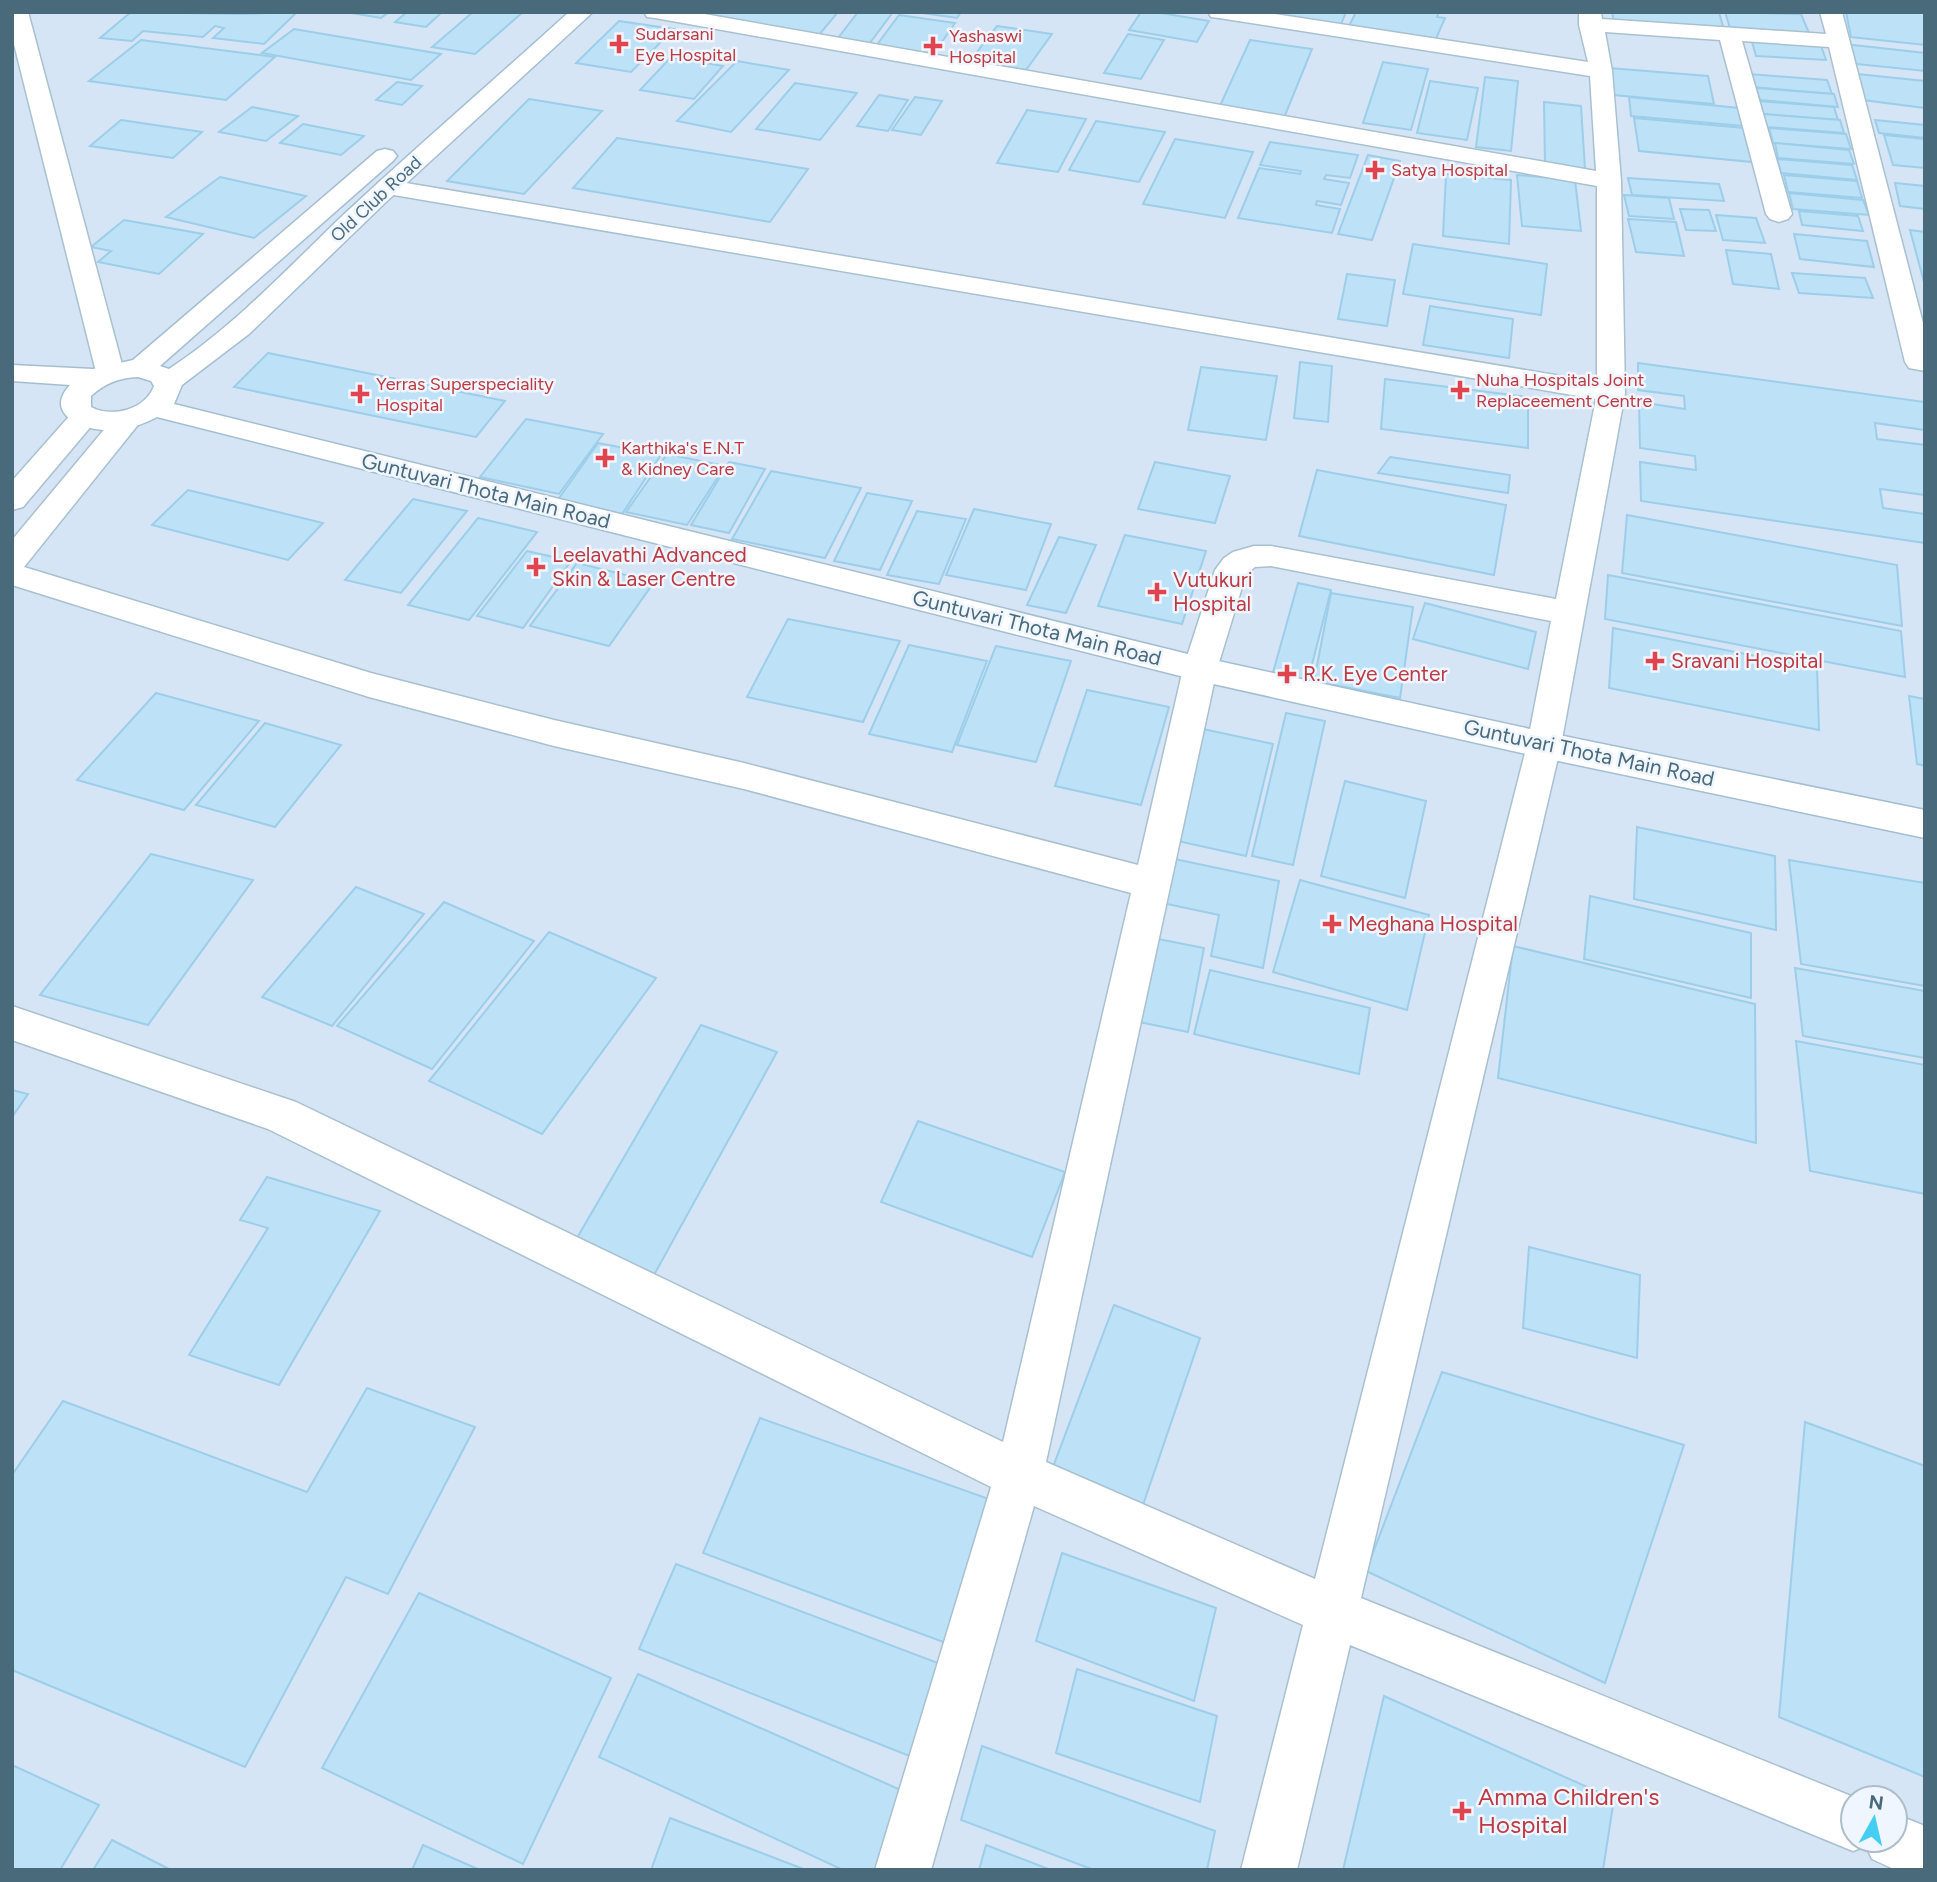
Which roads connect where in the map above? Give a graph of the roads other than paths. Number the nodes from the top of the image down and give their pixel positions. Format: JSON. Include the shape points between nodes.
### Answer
{"nodes":[{"id":1,"x":17,"y":12,"type":"edge"},
{"id":2,"x":550,"y":12,"type":"edge"},
{"id":3,"x":582,"y":12,"type":"edge"},
{"id":4,"x":655,"y":12,"type":"edge"},
{"id":5,"x":1219,"y":12,"type":"edge"},
{"id":6,"x":1831,"y":12,"type":"edge"},
{"id":7,"x":1590,"y":19,"type":"edge"},
{"id":8,"x":1729,"y":34,"type":"junction"},
{"id":9,"x":1838,"y":41,"type":"junction"},
{"id":10,"x":1601,"y":71,"type":"junction"},
{"id":11,"x":446,"y":103,"type":"dead end"},
{"id":12,"x":404,"y":140,"type":"dead end"},
{"id":13,"x":1609,"y":181,"type":"junction"},
{"id":14,"x":388,"y":187,"type":"junction"},
{"id":15,"x":1779,"y":214,"type":"dead end"},
{"id":16,"x":1925,"y":363,"type":"edge"},
{"id":17,"x":141,"y":368,"type":"junction"},
{"id":18,"x":12,"y":373,"type":"edge"},
{"id":19,"x":103,"y":375,"type":"junction"},
{"id":20,"x":1611,"y":393,"type":"junction"},
{"id":21,"x":12,"y":399,"type":"edge"},
{"id":22,"x":150,"y":403,"type":"junction"},
{"id":23,"x":79,"y":410,"type":"junction"},
{"id":24,"x":12,"y":500,"type":"edge"},
{"id":25,"x":12,"y":561,"type":"edge"},
{"id":26,"x":12,"y":574,"type":"edge"},
{"id":27,"x":1569,"y":613,"type":"junction"},
{"id":28,"x":1200,"y":669,"type":"junction"},
{"id":29,"x":1544,"y":744,"type":"junction"},
{"id":30,"x":1925,"y":824,"type":"edge"},
{"id":31,"x":1151,"y":883,"type":"junction"},
{"id":32,"x":12,"y":1023,"type":"edge"},
{"id":33,"x":1019,"y":1475,"type":"junction"},
{"id":34,"x":1332,"y":1612,"type":"junction"},
{"id":35,"x":1839,"y":1818,"type":"edge"},
{"id":36,"x":903,"y":1870,"type":"edge"},
{"id":37,"x":1269,"y":1870,"type":"edge"}],
"edges":[{"from":1,"to":19,"type":"street"},
{"from":2,"to":11,"type":"street"},
{"from":3,"to":14,"type":"street","name":"Old Club Road"},
{"from":4,"to":13,"type":"street"},
{"from":5,"to":10,"type":"street"},
{"from":6,"to":9,"type":"street"},
{"from":7,"to":8,"type":"street"},
{"from":7,"to":10,"type":"street"},
{"from":8,"to":9,"type":"street"},
{"from":8,"to":15,"type":"street"},
{"from":9,"to":16,"type":"street","via":[[1919,362]]},
{"from":10,"to":13,"type":"street"},
{"from":12,"to":17,"type":"street","name":"Old Club Road"},
{"from":13,"to":20,"type":"street"},
{"from":14,"to":20,"type":"street"},
{"from":14,"to":22,"type":"street","name":"Old Club Road","via":[[230,337]]},
{"from":17,"to":19,"type":"street"},
{"from":17,"to":22,"type":"street","via":[[163,375]]},
{"from":18,"to":19,"type":"street"},
{"from":19,"to":23,"type":"street","via":[[77,394]]},
{"from":20,"to":27,"type":"street"},
{"from":21,"to":23,"type":"street"},
{"from":22,"to":23,"type":"street","via":[[110,422]]},
{"from":22,"to":25,"type":"street","name":"Old Club Road"},
{"from":22,"to":28,"type":"street","name":"Guntuvari Thota Main Road"},
{"from":23,"to":24,"type":"street"},
{"from":26,"to":31,"type":"street","via":[[369,685],[744,776]]},
{"from":27,"to":28,"type":"street","via":[[1270,556],[1250,556],[1231,570]]},
{"from":27,"to":29,"type":"street"},
{"from":28,"to":29,"type":"street","name":"Guntuvari Thota Main Road"},
{"from":28,"to":31,"type":"street"},
{"from":29,"to":30,"type":"street","name":"Guntuvari Thota Main Road"},
{"from":29,"to":34,"type":"street"},
{"from":31,"to":33,"type":"street"},
{"from":32,"to":33,"type":"street","via":[[281,1115]]},
{"from":33,"to":34,"type":"street"},
{"from":33,"to":36,"type":"street"},
{"from":34,"to":35,"type":"street"},
{"from":34,"to":37,"type":"street"}]}
